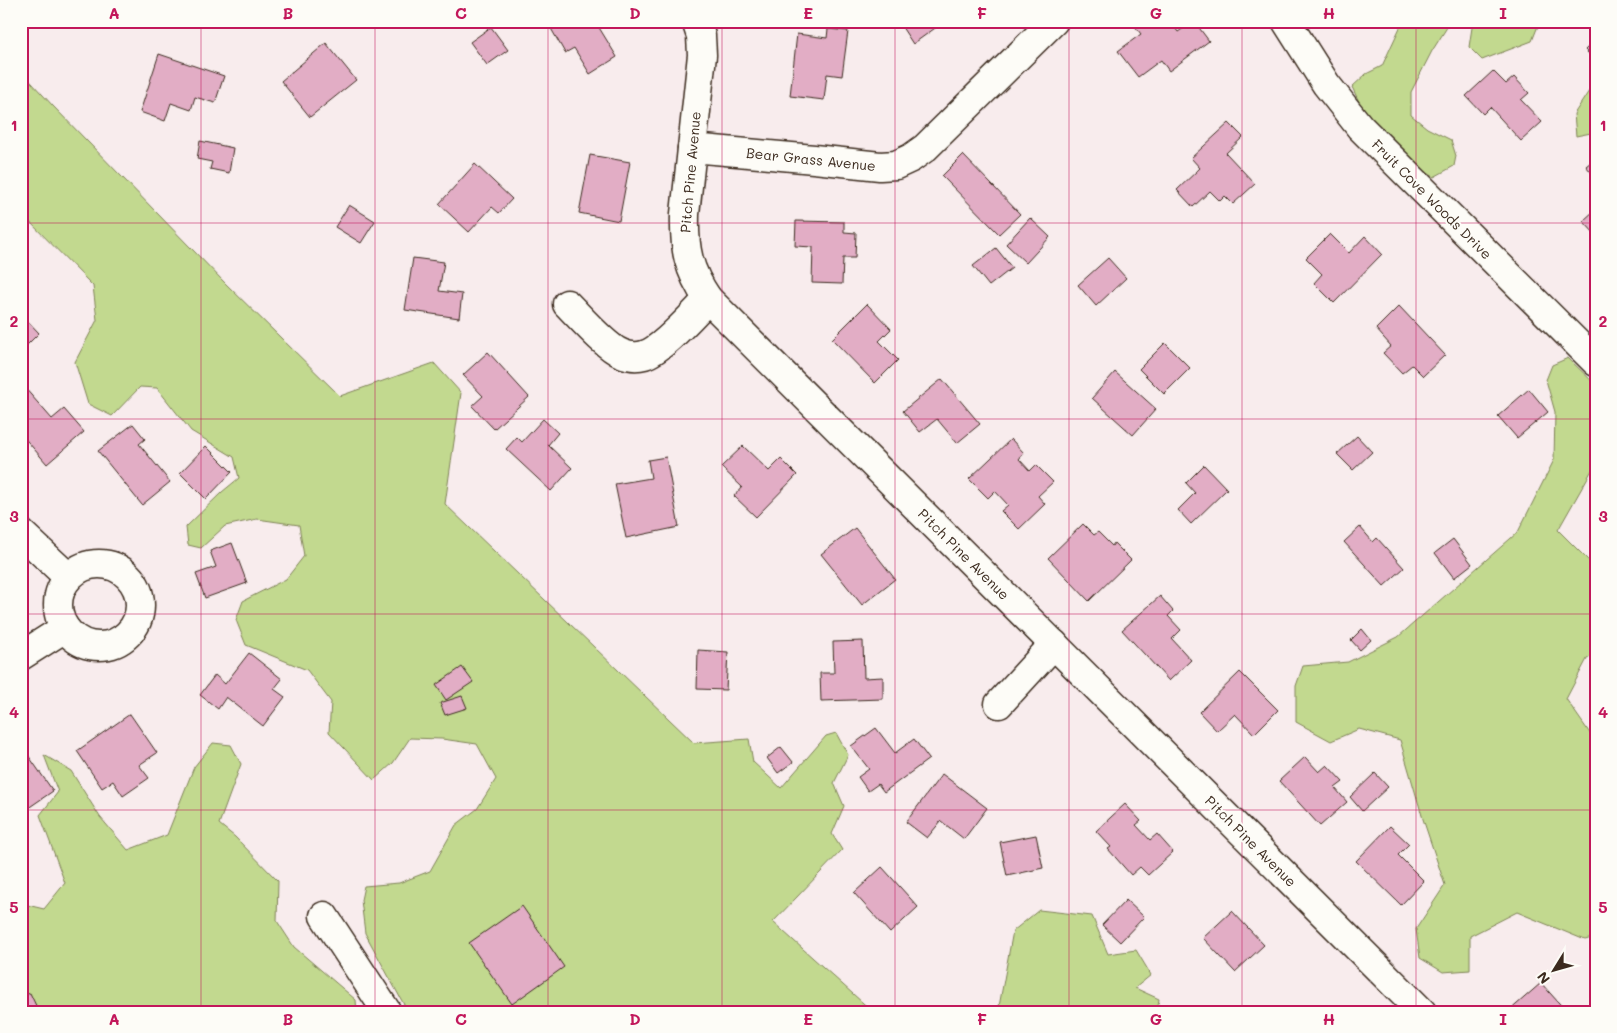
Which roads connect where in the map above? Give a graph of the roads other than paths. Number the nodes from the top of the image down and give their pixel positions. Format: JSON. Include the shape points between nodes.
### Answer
{"nodes":[{"id":1,"x":696,"y":21,"type":"edge"},
{"id":2,"x":1054,"y":21,"type":"edge"},
{"id":3,"x":1286,"y":21,"type":"edge"},
{"id":4,"x":692,"y":148,"type":"junction"},
{"id":5,"x":708,"y":299,"type":"junction"},
{"id":6,"x":567,"y":304,"type":"dead end"},
{"id":7,"x":1596,"y":362,"type":"edge"},
{"id":8,"x":21,"y":533,"type":"edge"},
{"id":9,"x":68,"y":577,"type":"junction"},
{"id":10,"x":65,"y":628,"type":"junction"},
{"id":11,"x":1054,"y":644,"type":"junction"},
{"id":12,"x":21,"y":656,"type":"edge"},
{"id":13,"x":999,"y":704,"type":"dead end"},
{"id":14,"x":324,"y":916,"type":"dead end"},
{"id":15,"x":387,"y":1012,"type":"edge"},
{"id":16,"x":1422,"y":1012,"type":"edge"}],
"edges":[{"from":1,"to":4,"type":"street","name":"Pitch Pine Avenue","via":[[702,55]]},
{"from":2,"to":4,"type":"street","name":"Bear Grass Avenue","via":[[924,148],[896,165]]},
{"from":3,"to":7,"type":"street","name":"Fruit Cove Woods Drive","via":[[1326,84],[1360,126]]},
{"from":4,"to":5,"type":"street","name":"Pitch Pine Avenue","via":[[684,238],[689,263]]},
{"from":5,"to":6,"type":"street","via":[[654,350],[633,356],[613,348]]},
{"from":5,"to":11,"type":"street","name":"Pitch Pine Avenue"},
{"from":8,"to":9,"type":"street"},
{"from":9,"to":10,"type":"street","via":[[58,601]]},
{"from":9,"to":10,"type":"street","via":[[90,565],[116,568],[134,584],[140,613],[130,634],[108,646],[84,644]]},
{"from":10,"to":12,"type":"street"},
{"from":11,"to":13,"type":"street"},
{"from":11,"to":16,"type":"street","name":"Pitch Pine Avenue"},
{"from":14,"to":15,"type":"street"}]}
